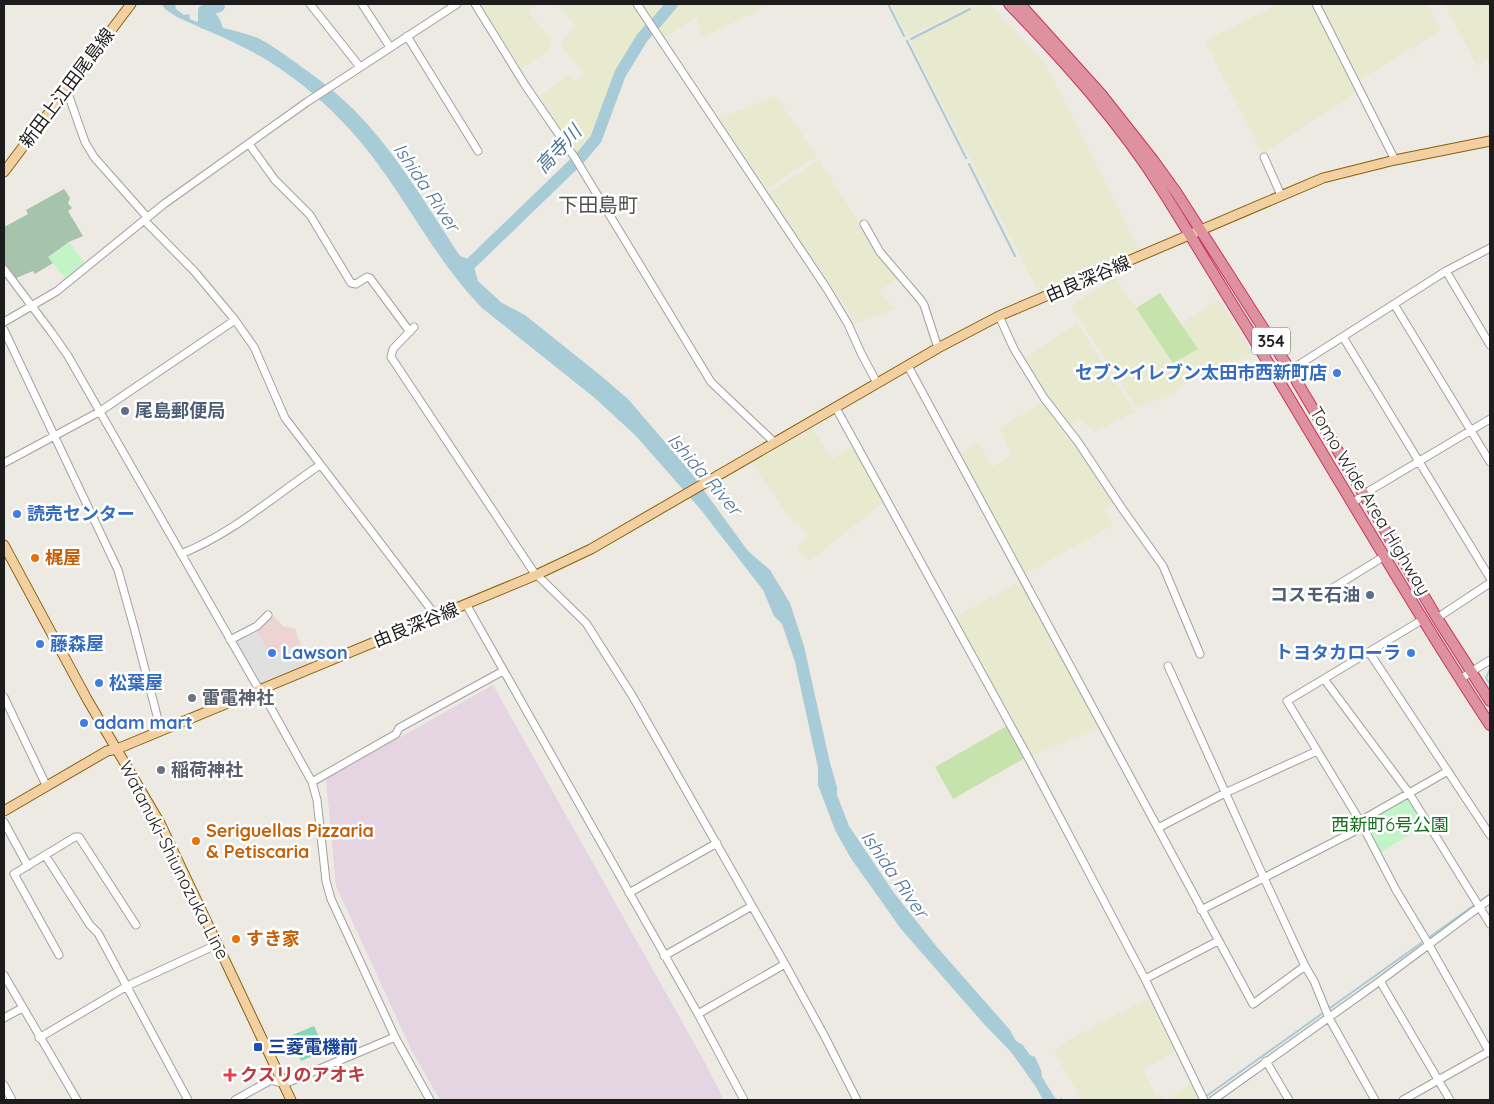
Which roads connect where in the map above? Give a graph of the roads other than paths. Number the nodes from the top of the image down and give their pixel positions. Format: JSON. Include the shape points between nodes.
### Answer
{"nodes":[{"id":1,"x":131,"y":4,"type":"edge"},
{"id":2,"x":310,"y":4,"type":"edge"},
{"id":3,"x":362,"y":4,"type":"edge"},
{"id":4,"x":457,"y":4,"type":"edge"},
{"id":5,"x":475,"y":4,"type":"edge"},
{"id":6,"x":637,"y":4,"type":"edge"},
{"id":7,"x":1009,"y":4,"type":"edge"},
{"id":8,"x":1020,"y":4,"type":"edge"},
{"id":9,"x":1316,"y":4,"type":"edge"},
{"id":10,"x":407,"y":36,"type":"junction"},
{"id":11,"x":390,"y":47,"type":"junction"},
{"id":12,"x":360,"y":67,"type":"junction"},
{"id":13,"x":66,"y":88,"type":"junction"},
{"id":14,"x":1490,"y":141,"type":"edge"},
{"id":15,"x":249,"y":144,"type":"junction"},
{"id":16,"x":478,"y":151,"type":"dead end"},
{"id":17,"x":1264,"y":157,"type":"dead end"},
{"id":18,"x":1395,"y":160,"type":"junction"},
{"id":19,"x":4,"y":172,"type":"edge"},
{"id":20,"x":1281,"y":194,"type":"junction"},
{"id":21,"x":145,"y":219,"type":"junction"},
{"id":22,"x":864,"y":224,"type":"dead end"},
{"id":23,"x":1200,"y":231,"type":"junction"},
{"id":24,"x":1189,"y":236,"type":"junction"},
{"id":25,"x":1490,"y":248,"type":"edge"},
{"id":26,"x":4,"y":269,"type":"edge"},
{"id":27,"x":1446,"y":271,"type":"junction"},
{"id":28,"x":1394,"y":304,"type":"junction"},
{"id":29,"x":32,"y":307,"type":"junction"},
{"id":30,"x":999,"y":316,"type":"junction"},
{"id":31,"x":235,"y":320,"type":"junction"},
{"id":32,"x":4,"y":322,"type":"edge"},
{"id":33,"x":4,"y":330,"type":"edge"},
{"id":34,"x":1343,"y":337,"type":"junction"},
{"id":35,"x":1490,"y":345,"type":"edge"},
{"id":36,"x":938,"y":348,"type":"junction"},
{"id":37,"x":908,"y":366,"type":"junction"},
{"id":38,"x":1290,"y":370,"type":"junction"},
{"id":39,"x":1278,"y":378,"type":"junction"},
{"id":40,"x":877,"y":383,"type":"junction"},
{"id":41,"x":836,"y":408,"type":"junction"},
{"id":42,"x":99,"y":412,"type":"junction"},
{"id":43,"x":1490,"y":419,"type":"edge"},
{"id":44,"x":1471,"y":431,"type":"junction"},
{"id":45,"x":54,"y":437,"type":"junction"},
{"id":46,"x":774,"y":442,"type":"junction"},
{"id":47,"x":1418,"y":461,"type":"junction"},
{"id":48,"x":1490,"y":462,"type":"edge"},
{"id":49,"x":4,"y":463,"type":"edge"},
{"id":50,"x":320,"y":465,"type":"junction"},
{"id":51,"x":1364,"y":494,"type":"junction"},
{"id":52,"x":1352,"y":504,"type":"junction"},
{"id":53,"x":4,"y":545,"type":"edge"},
{"id":54,"x":180,"y":554,"type":"junction"},
{"id":55,"x":1383,"y":557,"type":"junction"},
{"id":56,"x":536,"y":575,"type":"junction"},
{"id":57,"x":1490,"y":578,"type":"edge"},
{"id":58,"x":1490,"y":583,"type":"edge"},
{"id":59,"x":1315,"y":599,"type":"dead end"},
{"id":60,"x":466,"y":604,"type":"junction"},
{"id":61,"x":268,"y":615,"type":"dead end"},
{"id":62,"x":436,"y":616,"type":"junction"},
{"id":63,"x":1437,"y":618,"type":"junction"},
{"id":64,"x":1422,"y":620,"type":"junction"},
{"id":65,"x":230,"y":640,"type":"junction"},
{"id":66,"x":1369,"y":652,"type":"junction"},
{"id":67,"x":1200,"y":654,"type":"dead end"},
{"id":68,"x":1490,"y":660,"type":"edge"},
{"id":69,"x":1168,"y":666,"type":"dead end"},
{"id":70,"x":503,"y":671,"type":"junction"},
{"id":71,"x":1471,"y":672,"type":"junction"},
{"id":72,"x":1324,"y":679,"type":"junction"},
{"id":73,"x":1460,"y":679,"type":"junction"},
{"id":74,"x":261,"y":690,"type":"junction"},
{"id":75,"x":4,"y":697,"type":"edge"},
{"id":76,"x":1490,"y":701,"type":"edge"},
{"id":77,"x":1490,"y":725,"type":"edge"},
{"id":78,"x":161,"y":731,"type":"junction"},
{"id":79,"x":117,"y":750,"type":"junction"},
{"id":80,"x":1317,"y":751,"type":"junction"},
{"id":81,"x":1448,"y":771,"type":"junction"},
{"id":82,"x":312,"y":782,"type":"junction"},
{"id":83,"x":47,"y":787,"type":"junction"},
{"id":84,"x":1225,"y":793,"type":"junction"},
{"id":85,"x":1409,"y":793,"type":"junction"},
{"id":86,"x":4,"y":811,"type":"edge"},
{"id":87,"x":4,"y":822,"type":"edge"},
{"id":88,"x":1361,"y":824,"type":"junction"},
{"id":89,"x":1158,"y":828,"type":"junction"},
{"id":90,"x":1490,"y":835,"type":"edge"},
{"id":91,"x":717,"y":843,"type":"junction"},
{"id":92,"x":46,"y":855,"type":"junction"},
{"id":93,"x":28,"y":866,"type":"junction"},
{"id":94,"x":1264,"y":878,"type":"junction"},
{"id":95,"x":629,"y":893,"type":"junction"},
{"id":96,"x":1490,"y":899,"type":"edge"},
{"id":97,"x":752,"y":906,"type":"junction"},
{"id":98,"x":1480,"y":906,"type":"junction"},
{"id":99,"x":1202,"y":910,"type":"junction"},
{"id":100,"x":1490,"y":924,"type":"edge"},
{"id":101,"x":136,"y":925,"type":"dead end"},
{"id":102,"x":1218,"y":941,"type":"junction"},
{"id":103,"x":218,"y":944,"type":"junction"},
{"id":104,"x":1428,"y":944,"type":"junction"},
{"id":105,"x":59,"y":955,"type":"dead end"},
{"id":106,"x":664,"y":956,"type":"junction"},
{"id":107,"x":785,"y":964,"type":"junction"},
{"id":108,"x":1305,"y":966,"type":"junction"},
{"id":109,"x":4,"y":975,"type":"edge"},
{"id":110,"x":1145,"y":979,"type":"junction"},
{"id":111,"x":1380,"y":981,"type":"junction"},
{"id":112,"x":127,"y":986,"type":"junction"},
{"id":113,"x":22,"y":1008,"type":"junction"},
{"id":114,"x":698,"y":1014,"type":"junction"},
{"id":115,"x":4,"y":1018,"type":"edge"},
{"id":116,"x":1329,"y":1018,"type":"junction"},
{"id":117,"x":395,"y":1037,"type":"junction"},
{"id":118,"x":39,"y":1038,"type":"junction"},
{"id":119,"x":1490,"y":1052,"type":"edge"},
{"id":120,"x":1266,"y":1061,"type":"junction"},
{"id":121,"x":1439,"y":1080,"type":"junction"},
{"id":122,"x":284,"y":1084,"type":"junction"},
{"id":123,"x":4,"y":1085,"type":"edge"},
{"id":124,"x":1203,"y":1098,"type":"edge"},
{"id":125,"x":12,"y":1100,"type":"edge"},
{"id":126,"x":77,"y":1100,"type":"edge"},
{"id":127,"x":188,"y":1100,"type":"edge"},
{"id":128,"x":235,"y":1100,"type":"edge"},
{"id":129,"x":291,"y":1100,"type":"edge"},
{"id":130,"x":430,"y":1100,"type":"edge"},
{"id":131,"x":744,"y":1100,"type":"edge"},
{"id":132,"x":857,"y":1100,"type":"edge"},
{"id":133,"x":1213,"y":1100,"type":"edge"},
{"id":134,"x":1289,"y":1100,"type":"edge"},
{"id":135,"x":1376,"y":1100,"type":"edge"},
{"id":136,"x":1403,"y":1100,"type":"edge"},
{"id":137,"x":1450,"y":1100,"type":"edge"}],
"edges":[{"from":1,"to":13,"type":"main road","name":"新田上江田尾島線"},
{"from":2,"to":12,"type":"street"},
{"from":3,"to":11,"type":"street"},
{"from":4,"to":10,"type":"street"},
{"from":5,"to":46,"type":"street","via":[[577,161],[714,386]]},
{"from":6,"to":40,"type":"street","via":[[827,289]]},
{"from":7,"to":24,"type":"highway","name":"Tomo Wide Area Highway","number":"354","via":[[1120,131],[1164,192]]},
{"from":8,"to":23,"type":"highway","name":"Tomo Wide Area Highway","number":"354","via":[[1138,140]]},
{"from":9,"to":18,"type":"street"},
{"from":10,"to":11,"type":"street"},
{"from":10,"to":16,"type":"street"},
{"from":11,"to":12,"type":"street"},
{"from":12,"to":15,"type":"street"},
{"from":13,"to":19,"type":"main road","name":"新田上江田尾島線"},
{"from":13,"to":21,"type":"street","via":[[85,142],[94,157]]},
{"from":14,"to":18,"type":"main road","name":"由良深谷線"},
{"from":15,"to":21,"type":"street"},
{"from":15,"to":56,"type":"street","via":[[276,180],[310,215],[351,283],[370,278],[412,329],[393,349],[391,357]]},
{"from":17,"to":20,"type":"street"},
{"from":18,"to":20,"type":"main road","name":"由良深谷線","via":[[1323,178]]},
{"from":20,"to":23,"type":"main road","name":"由良深谷線"},
{"from":21,"to":29,"type":"street","via":[[57,291]]},
{"from":21,"to":31,"type":"street"},
{"from":22,"to":36,"type":"street","via":[[880,252],[924,305]]},
{"from":23,"to":24,"type":"main road","name":"由良深谷線"},
{"from":23,"to":38,"type":"highway","name":"Tomo Wide Area Highway","number":"354"},
{"from":24,"to":30,"type":"main road","name":"由良深谷線"},
{"from":24,"to":39,"type":"highway","name":"Tomo Wide Area Highway","number":"354"},
{"from":25,"to":27,"type":"street"},
{"from":26,"to":29,"type":"street"},
{"from":27,"to":28,"type":"street"},
{"from":27,"to":35,"type":"street"},
{"from":28,"to":34,"type":"street"},
{"from":28,"to":44,"type":"street"},
{"from":29,"to":32,"type":"street"},
{"from":29,"to":42,"type":"street","via":[[61,345]]},
{"from":30,"to":36,"type":"main road","name":"由良深谷線"},
{"from":30,"to":67,"type":"street","via":[[1014,349],[1044,398],[1163,566]]},
{"from":31,"to":42,"type":"street"},
{"from":31,"to":50,"type":"street","via":[[254,348],[285,418]]},
{"from":33,"to":45,"type":"street"},
{"from":34,"to":38,"type":"street"},
{"from":34,"to":47,"type":"street"},
{"from":36,"to":37,"type":"main road","name":"由良深谷線"},
{"from":37,"to":40,"type":"main road","name":"由良深谷線"},
{"from":37,"to":89,"type":"street"},
{"from":38,"to":39,"type":"street"},
{"from":38,"to":51,"type":"highway","name":"Tomo Wide Area Highway","number":"354"},
{"from":39,"to":52,"type":"highway","name":"Tomo Wide Area Highway","number":"354"},
{"from":40,"to":41,"type":"main road","name":"由良深谷線"},
{"from":41,"to":46,"type":"main road","name":"由良深谷線"},
{"from":41,"to":110,"type":"street","via":[[1029,759]]},
{"from":42,"to":45,"type":"street"},
{"from":42,"to":54,"type":"street"},
{"from":43,"to":44,"type":"street"},
{"from":44,"to":47,"type":"street"},
{"from":44,"to":48,"type":"street"},
{"from":45,"to":49,"type":"street"},
{"from":45,"to":78,"type":"street","via":[[118,570]]},
{"from":46,"to":56,"type":"main road","name":"由良深谷線","via":[[591,549]]},
{"from":47,"to":51,"type":"street"},
{"from":47,"to":57,"type":"street"},
{"from":50,"to":54,"type":"street","via":[[235,526]]},
{"from":50,"to":62,"type":"street"},
{"from":51,"to":52,"type":"street"},
{"from":51,"to":63,"type":"highway","name":"Tomo Wide Area Highway","number":"354"},
{"from":52,"to":55,"type":"highway","name":"Tomo Wide Area Highway","number":"354"},
{"from":53,"to":79,"type":"main road","name":"Watanuki-Shiunozuka Line"},
{"from":54,"to":65,"type":"street"},
{"from":55,"to":59,"type":"street"},
{"from":55,"to":64,"type":"highway","name":"Tomo Wide Area Highway","number":"354"},
{"from":56,"to":60,"type":"main road","name":"由良深谷線"},
{"from":56,"to":91,"type":"street","via":[[586,623],[633,697]]},
{"from":58,"to":63,"type":"street"},
{"from":60,"to":62,"type":"main road","name":"由良深谷線"},
{"from":60,"to":70,"type":"street"},
{"from":61,"to":65,"type":"street","via":[[257,626]]},
{"from":62,"to":74,"type":"main road","name":"由良深谷線"},
{"from":63,"to":71,"type":"highway","name":"Tomo Wide Area Highway","number":"354"},
{"from":64,"to":66,"type":"street"},
{"from":64,"to":73,"type":"highway","name":"Tomo Wide Area Highway","number":"354"},
{"from":65,"to":74,"type":"street"},
{"from":66,"to":72,"type":"street"},
{"from":66,"to":81,"type":"street"},
{"from":68,"to":71,"type":"street"},
{"from":69,"to":84,"type":"street"},
{"from":70,"to":82,"type":"street"},
{"from":70,"to":95,"type":"street"},
{"from":71,"to":73,"type":"street"},
{"from":71,"to":76,"type":"highway","name":"Tomo Wide Area Highway","number":"354"},
{"from":72,"to":80,"type":"street","via":[[1288,701]]},
{"from":72,"to":85,"type":"street"},
{"from":73,"to":77,"type":"highway","name":"Tomo Wide Area Highway","number":"354"},
{"from":74,"to":78,"type":"main road","name":"由良深谷線"},
{"from":74,"to":82,"type":"street"},
{"from":75,"to":83,"type":"street"},
{"from":78,"to":79,"type":"main road","name":"由良深谷線"},
{"from":79,"to":83,"type":"main road","name":"由良深谷線","via":[[107,751]]},
{"from":79,"to":103,"type":"main road","name":"Watanuki-Shiunozuka Line","via":[[160,823]]},
{"from":80,"to":84,"type":"street"},
{"from":80,"to":88,"type":"street"},
{"from":81,"to":85,"type":"street"},
{"from":81,"to":90,"type":"street"},
{"from":82,"to":117,"type":"street","via":[[331,899]]},
{"from":83,"to":86,"type":"main road","name":"由良深谷線"},
{"from":84,"to":89,"type":"street"},
{"from":84,"to":94,"type":"street"},
{"from":85,"to":88,"type":"street"},
{"from":85,"to":98,"type":"street"},
{"from":87,"to":93,"type":"street"},
{"from":88,"to":94,"type":"street"},
{"from":88,"to":104,"type":"street"},
{"from":89,"to":99,"type":"street"},
{"from":91,"to":95,"type":"street"},
{"from":91,"to":97,"type":"street"},
{"from":92,"to":93,"type":"street"},
{"from":92,"to":101,"type":"street","via":[[78,837]]},
{"from":92,"to":112,"type":"street","via":[[98,933]]},
{"from":93,"to":105,"type":"street","via":[[14,874]]},
{"from":94,"to":99,"type":"street"},
{"from":94,"to":108,"type":"street"},
{"from":95,"to":106,"type":"street"},
{"from":96,"to":98,"type":"street"},
{"from":97,"to":106,"type":"street"},
{"from":97,"to":107,"type":"street"},
{"from":98,"to":100,"type":"street"},
{"from":98,"to":104,"type":"street"},
{"from":99,"to":102,"type":"street"},
{"from":102,"to":108,"type":"street","via":[[1253,1004]]},
{"from":102,"to":110,"type":"street"},
{"from":103,"to":112,"type":"street"},
{"from":103,"to":122,"type":"main road","name":"Watanuki-Shiunozuka Line"},
{"from":104,"to":111,"type":"street"},
{"from":104,"to":119,"type":"street"},
{"from":106,"to":114,"type":"street"},
{"from":107,"to":114,"type":"street"},
{"from":107,"to":132,"type":"street"},
{"from":108,"to":116,"type":"street"},
{"from":109,"to":113,"type":"street"},
{"from":110,"to":124,"type":"street"},
{"from":111,"to":116,"type":"street"},
{"from":111,"to":121,"type":"street"},
{"from":112,"to":118,"type":"street"},
{"from":112,"to":127,"type":"street"},
{"from":113,"to":115,"type":"street"},
{"from":113,"to":118,"type":"street"},
{"from":114,"to":131,"type":"street"},
{"from":116,"to":120,"type":"street"},
{"from":116,"to":135,"type":"street"},
{"from":117,"to":122,"type":"street"},
{"from":117,"to":130,"type":"street"},
{"from":118,"to":126,"type":"street"},
{"from":119,"to":121,"type":"street"},
{"from":120,"to":133,"type":"street"},
{"from":120,"to":134,"type":"street"},
{"from":121,"to":136,"type":"street"},
{"from":121,"to":137,"type":"street"},
{"from":122,"to":128,"type":"street","via":[[271,1080]]},
{"from":122,"to":129,"type":"main road","name":"Watanuki-Shiunozuka Line"},
{"from":123,"to":125,"type":"street"}]}
